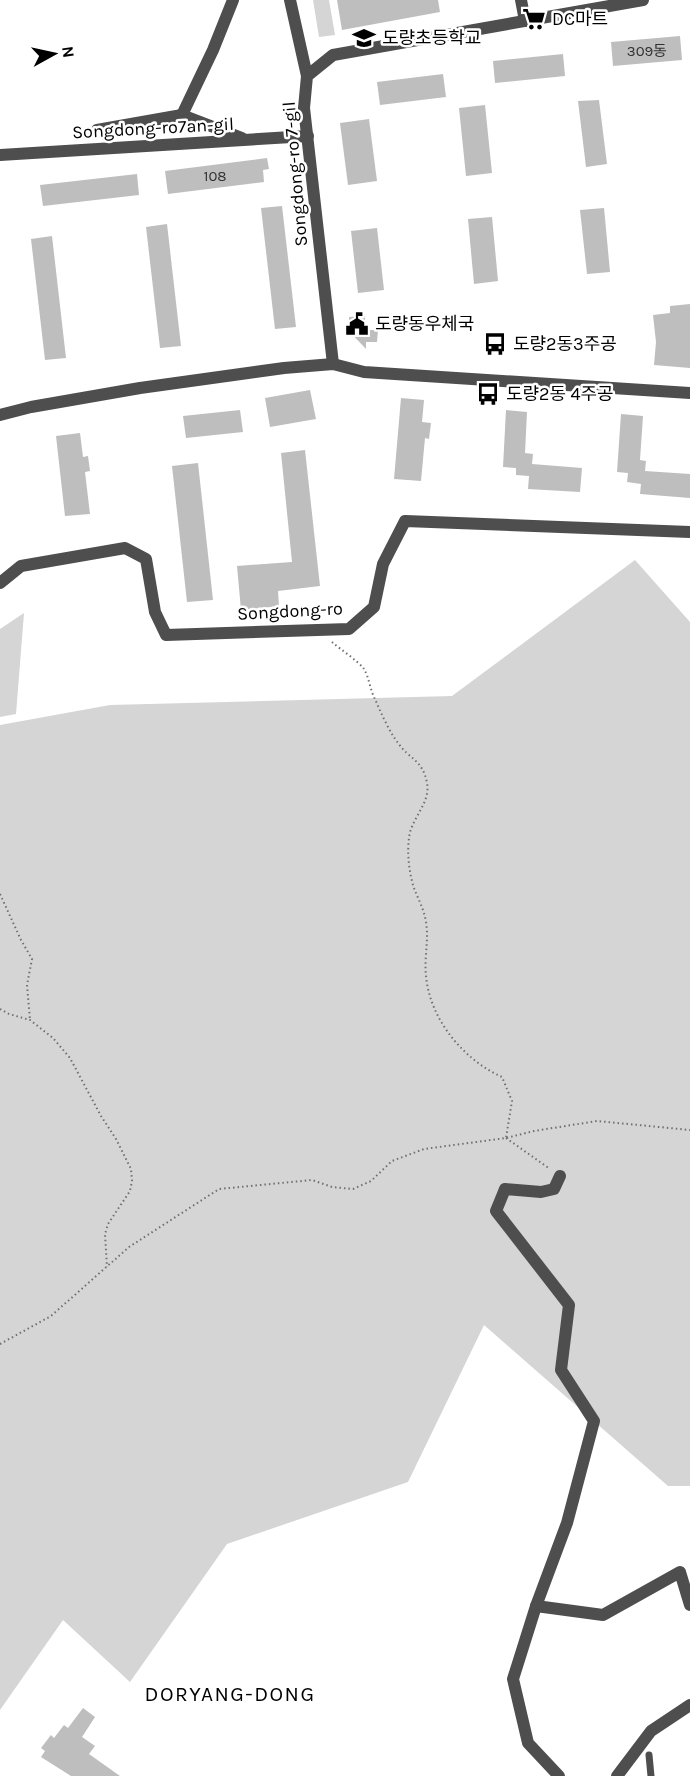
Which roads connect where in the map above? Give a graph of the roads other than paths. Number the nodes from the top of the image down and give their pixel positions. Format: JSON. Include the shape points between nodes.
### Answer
{"nodes":[{"id":1,"x":233,"y":0,"type":"edge"},
{"id":2,"x":290,"y":0,"type":"edge"},
{"id":3,"x":521,"y":0,"type":"edge"},
{"id":4,"x":643,"y":0,"type":"edge"},
{"id":5,"x":525,"y":21,"type":"junction"},
{"id":6,"x":307,"y":76,"type":"junction"},
{"id":7,"x":182,"y":115,"type":"junction"},
{"id":8,"x":97,"y":130,"type":"dead end"},
{"id":9,"x":308,"y":136,"type":"junction"},
{"id":10,"x":248,"y":140,"type":"junction"},
{"id":11,"x":0,"y":155,"type":"edge"},
{"id":12,"x":333,"y":364,"type":"junction"},
{"id":13,"x":690,"y":393,"type":"edge"},
{"id":14,"x":0,"y":415,"type":"edge"},
{"id":15,"x":690,"y":532,"type":"edge"},
{"id":16,"x":0,"y":583,"type":"edge"},
{"id":17,"x":560,"y":1176,"type":"road end"},
{"id":18,"x":690,"y":1605,"type":"edge"},
{"id":19,"x":536,"y":1606,"type":"junction"},
{"id":20,"x":690,"y":1705,"type":"edge"},
{"id":21,"x":649,"y":1755,"type":"dead end"},
{"id":22,"x":559,"y":1776,"type":"edge"},
{"id":23,"x":617,"y":1776,"type":"edge"},
{"id":24,"x":651,"y":1776,"type":"edge"}],
"edges":[{"from":1,"to":7,"type":"street"},
{"from":2,"to":6,"type":"street"},
{"from":3,"to":5,"type":"street"},
{"from":4,"to":5,"type":"street","name":"Songdong-ro 7-gil"},
{"from":5,"to":6,"type":"street","name":"Songdong-ro 7-gil","via":[[333,55]]},
{"from":6,"to":9,"type":"street","name":"Songdong-ro 7-gil","via":[[304,108]]},
{"from":7,"to":8,"type":"street"},
{"from":7,"to":10,"type":"street"},
{"from":9,"to":10,"type":"street","name":"Songdong-ro7an-gil"},
{"from":9,"to":12,"type":"street","name":"Songdong-ro 7-gil"},
{"from":10,"to":11,"type":"street","name":"Songdong-ro7an-gil"},
{"from":12,"to":13,"type":"street","via":[[364,372]]},
{"from":12,"to":14,"type":"street","via":[[140,388]]},
{"from":15,"to":16,"type":"street","name":"Songdong-ro","via":[[405,521],[383,564],[374,607],[349,628],[166,635],[155,612],[146,559],[125,548],[21,567]]},
{"from":17,"to":19,"type":"street","via":[[554,1189],[505,1189],[496,1210],[569,1305],[561,1370],[594,1421],[567,1523]]},
{"from":18,"to":19,"type":"street","via":[[680,1572],[603,1615]]},
{"from":19,"to":22,"type":"street","via":[[513,1679],[528,1743]]},
{"from":20,"to":23,"type":"street","via":[[651,1731]]},
{"from":21,"to":24,"type":"lane"}]}
